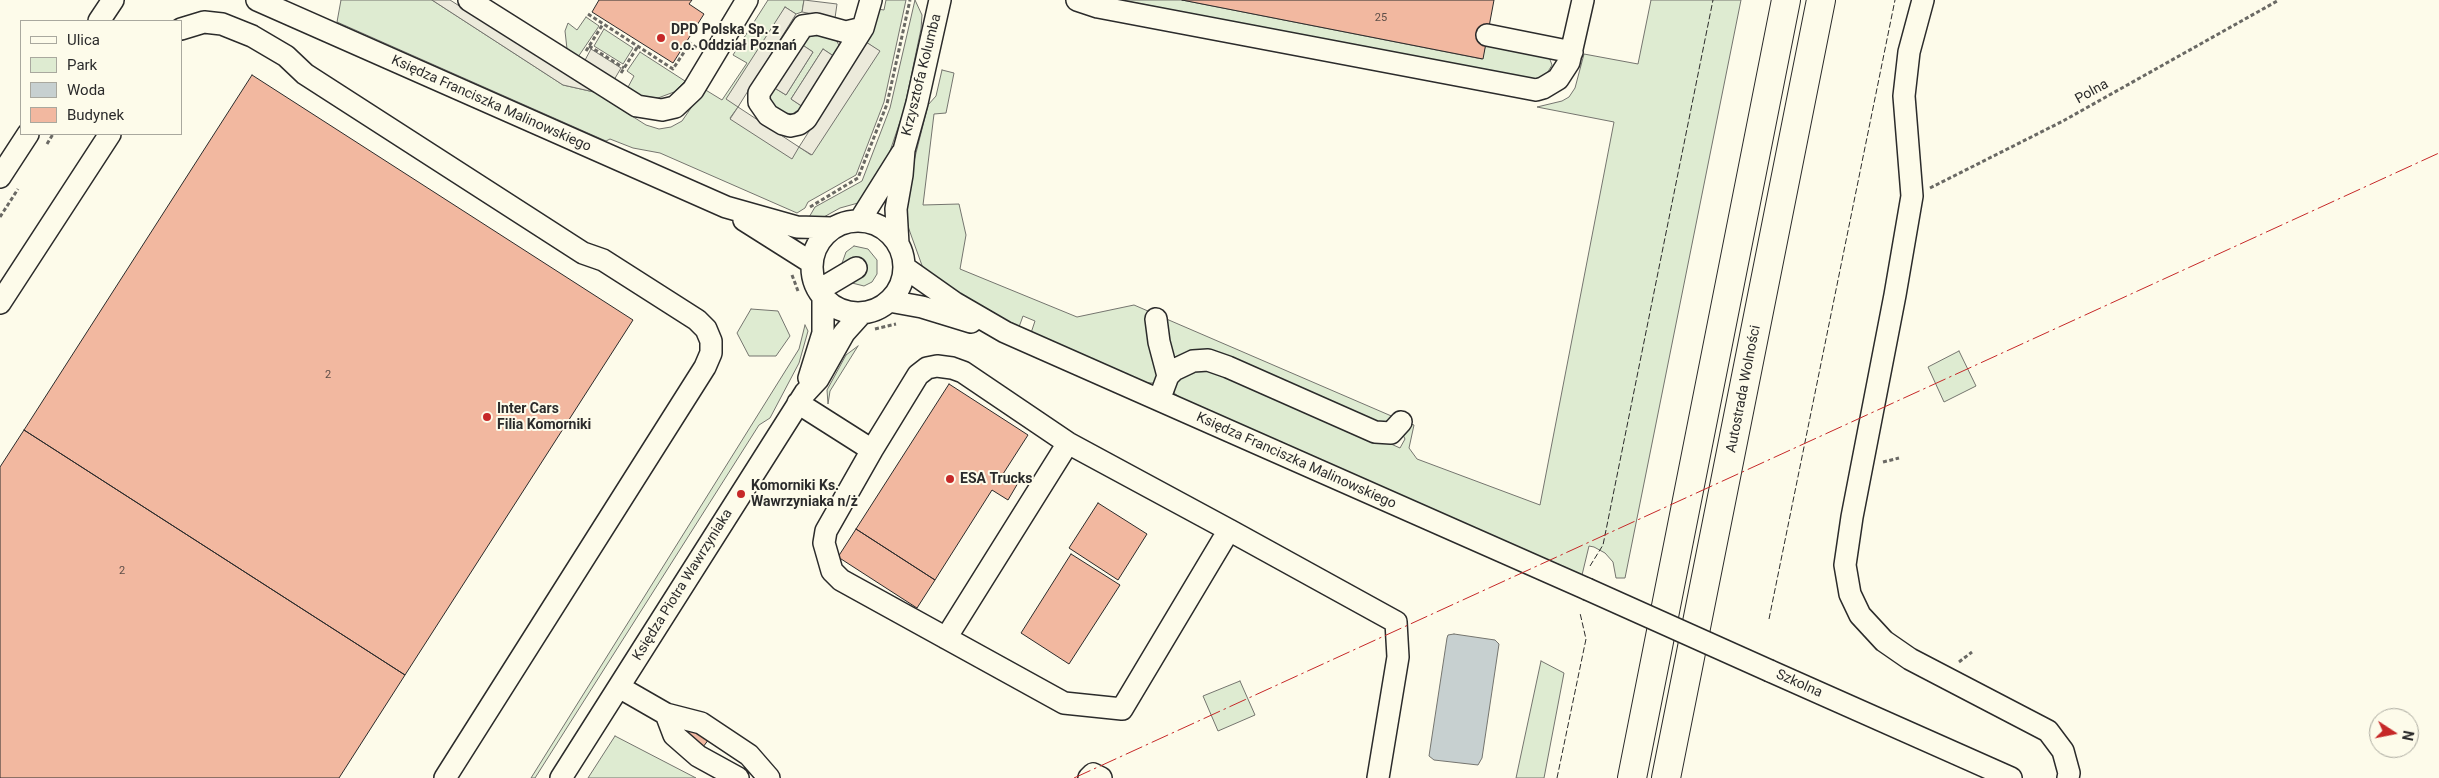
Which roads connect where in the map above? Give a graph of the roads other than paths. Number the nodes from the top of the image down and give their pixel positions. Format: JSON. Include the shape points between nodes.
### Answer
{"nodes":[{"id":1,"x":113,"y":0,"type":"edge"},
{"id":2,"x":257,"y":0,"type":"edge"},
{"id":3,"x":470,"y":0,"type":"edge"},
{"id":4,"x":748,"y":0,"type":"edge"},
{"id":5,"x":871,"y":0,"type":"edge"},
{"id":6,"x":940,"y":0,"type":"edge"},
{"id":7,"x":1077,"y":0,"type":"edge"},
{"id":8,"x":1583,"y":0,"type":"edge"},
{"id":9,"x":1786,"y":0,"type":"edge"},
{"id":10,"x":1821,"y":0,"type":"edge"},
{"id":11,"x":1924,"y":0,"type":"edge"},
{"id":12,"x":100,"y":20,"type":"edge"},
{"id":13,"x":863,"y":28,"type":"junction"},
{"id":14,"x":182,"y":30,"type":"edge"},
{"id":15,"x":1487,"y":35,"type":"dead end"},
{"id":16,"x":1572,"y":52,"type":"junction"},
{"id":17,"x":27,"y":135,"type":"edge"},
{"id":18,"x":109,"y":135,"type":"edge"},
{"id":19,"x":904,"y":150,"type":"junction"},
{"id":20,"x":0,"y":177,"type":"edge"},
{"id":21,"x":726,"y":207,"type":"junction"},
{"id":22,"x":860,"y":220,"type":"junction"},
{"id":23,"x":832,"y":228,"type":"junction"},
{"id":24,"x":898,"y":244,"type":"junction"},
{"id":25,"x":812,"y":263,"type":"junction"},
{"id":26,"x":904,"y":266,"type":"junction"},
{"id":27,"x":856,"y":268,"type":"dead end"},
{"id":28,"x":821,"y":294,"type":"junction"},
{"id":29,"x":889,"y":301,"type":"junction"},
{"id":30,"x":0,"y":304,"type":"edge"},
{"id":31,"x":862,"y":313,"type":"junction"},
{"id":32,"x":1156,"y":320,"type":"dead end"},
{"id":33,"x":1005,"y":332,"type":"junction"},
{"id":34,"x":1168,"y":376,"type":"junction"},
{"id":35,"x":802,"y":398,"type":"junction"},
{"id":36,"x":1159,"y":400,"type":"junction"},
{"id":37,"x":1401,"y":422,"type":"dead end"},
{"id":38,"x":1068,"y":443,"type":"junction"},
{"id":39,"x":872,"y":450,"type":"junction"},
{"id":40,"x":1229,"y":530,"type":"junction"},
{"id":41,"x":1587,"y":589,"type":"joint"},
{"id":42,"x":946,"y":638,"type":"junction"},
{"id":43,"x":619,"y":687,"type":"junction"},
{"id":44,"x":666,"y":714,"type":"junction"},
{"id":45,"x":445,"y":778,"type":"edge"},
{"id":46,"x":562,"y":778,"type":"edge"},
{"id":47,"x":738,"y":778,"type":"edge"},
{"id":48,"x":769,"y":778,"type":"edge"},
{"id":49,"x":1089,"y":778,"type":"edge"},
{"id":50,"x":1101,"y":778,"type":"edge"},
{"id":51,"x":1378,"y":778,"type":"edge"},
{"id":52,"x":1632,"y":778,"type":"edge"},
{"id":53,"x":1666,"y":778,"type":"edge"},
{"id":54,"x":2011,"y":778,"type":"edge"},
{"id":55,"x":2068,"y":778,"type":"edge"}],
"edges":[{"from":1,"to":12,"type":"street"},
{"from":2,"to":21,"type":"street","name":"Księdza Franciszka Malinowskiego"},
{"from":3,"to":4,"type":"street","via":[[638,106],[662,110],[675,107],[693,90]]},
{"from":5,"to":13,"type":"street"},
{"from":6,"to":19,"type":"street","name":"Krzysztofa Kolumba"},
{"from":7,"to":16,"type":"street","via":[[1098,7],[1528,90],[1543,88],[1558,79],[1570,62]]},
{"from":8,"to":16,"type":"street"},
{"from":9,"to":52,"type":"highway"},
{"from":10,"to":53,"type":"highway","name":"Autostrada Wolności"},
{"from":11,"to":55,"type":"street","via":[[1908,52],[1904,96],[1912,196],[1852,517],[1845,565],[1850,594],[1860,615],[1884,641],[1910,659],[2048,731],[2063,751]]},
{"from":13,"to":13,"type":"street","via":[[806,119],[790,126],[768,115],[759,102],[759,93],[803,26],[817,24],[846,32]]},
{"from":14,"to":45,"type":"street","via":[[204,22],[222,24],[252,36],[286,56],[305,74],[582,253],[603,260],[696,320],[706,329],[711,341],[711,353],[705,368]]},
{"from":15,"to":16,"type":"street"},
{"from":17,"to":20,"type":"street"},
{"from":18,"to":30,"type":"street"},
{"from":19,"to":22,"type":"street","name":"Krzysztofa Kolumba"},
{"from":19,"to":24,"type":"street","name":"Krzysztofa Kolumba","via":[[896,209]]},
{"from":21,"to":23,"type":"street","name":"Księdza Franciszka Malinowskiego","via":[[797,227]]},
{"from":21,"to":25,"type":"street","name":"Księdza Franciszka Malinowskiego"},
{"from":22,"to":23,"type":"street"},
{"from":22,"to":24,"type":"street","via":[[882,227]]},
{"from":23,"to":25,"type":"street","via":[[814,251]]},
{"from":24,"to":26,"type":"street"},
{"from":25,"to":28,"type":"street"},
{"from":26,"to":29,"type":"street","via":[[898,289]]},
{"from":26,"to":33,"type":"street","name":"Księdza Franciszka Malinowskiego","via":[[949,299]]},
{"from":27,"to":28,"type":"street"},
{"from":28,"to":31,"type":"street","via":[[846,312]]},
{"from":28,"to":35,"type":"street","name":"Księdza Piotra Wawrzyniaka","via":[[823,333]]},
{"from":29,"to":31,"type":"street"},
{"from":29,"to":33,"type":"street","name":"Księdza Franciszka Malinowskiego","via":[[922,307]]},
{"from":31,"to":35,"type":"street","name":"Księdza Piotra Wawrzyniaka","via":[[844,333],[818,379]]},
{"from":32,"to":34,"type":"street"},
{"from":33,"to":36,"type":"street","name":"Księdza Franciszka Malinowskiego"},
{"from":34,"to":36,"type":"street"},
{"from":34,"to":37,"type":"street","via":[[1186,363],[1208,360],[1375,432],[1391,433]]},
{"from":35,"to":39,"type":"street"},
{"from":35,"to":43,"type":"street","name":"Księdza Piotra Wawrzyniaka"},
{"from":36,"to":41,"type":"street","name":"Księdza Franciszka Malinowskiego"},
{"from":38,"to":39,"type":"street","via":[[962,372],[938,366],[927,368],[918,376]]},
{"from":38,"to":40,"type":"street"},
{"from":38,"to":42,"type":"street"},
{"from":39,"to":42,"type":"street","via":[[831,519],[824,543],[826,558],[832,572],[841,580]]},
{"from":40,"to":42,"type":"street","via":[[1122,710],[1064,703]]},
{"from":40,"to":51,"type":"street","via":[[1396,622],[1398,657]]},
{"from":41,"to":54,"type":"street","name":"Szkolna","bridge":true},
{"from":43,"to":44,"type":"street"},
{"from":43,"to":46,"type":"street","name":"Księdza Piotra Wawrzyniaka"},
{"from":44,"to":47,"type":"street","via":[[674,735],[698,756]]},
{"from":44,"to":48,"type":"street","via":[[701,723],[748,755]]},
{"from":49,"to":50,"type":"street","via":[[1093,774]]}]}
